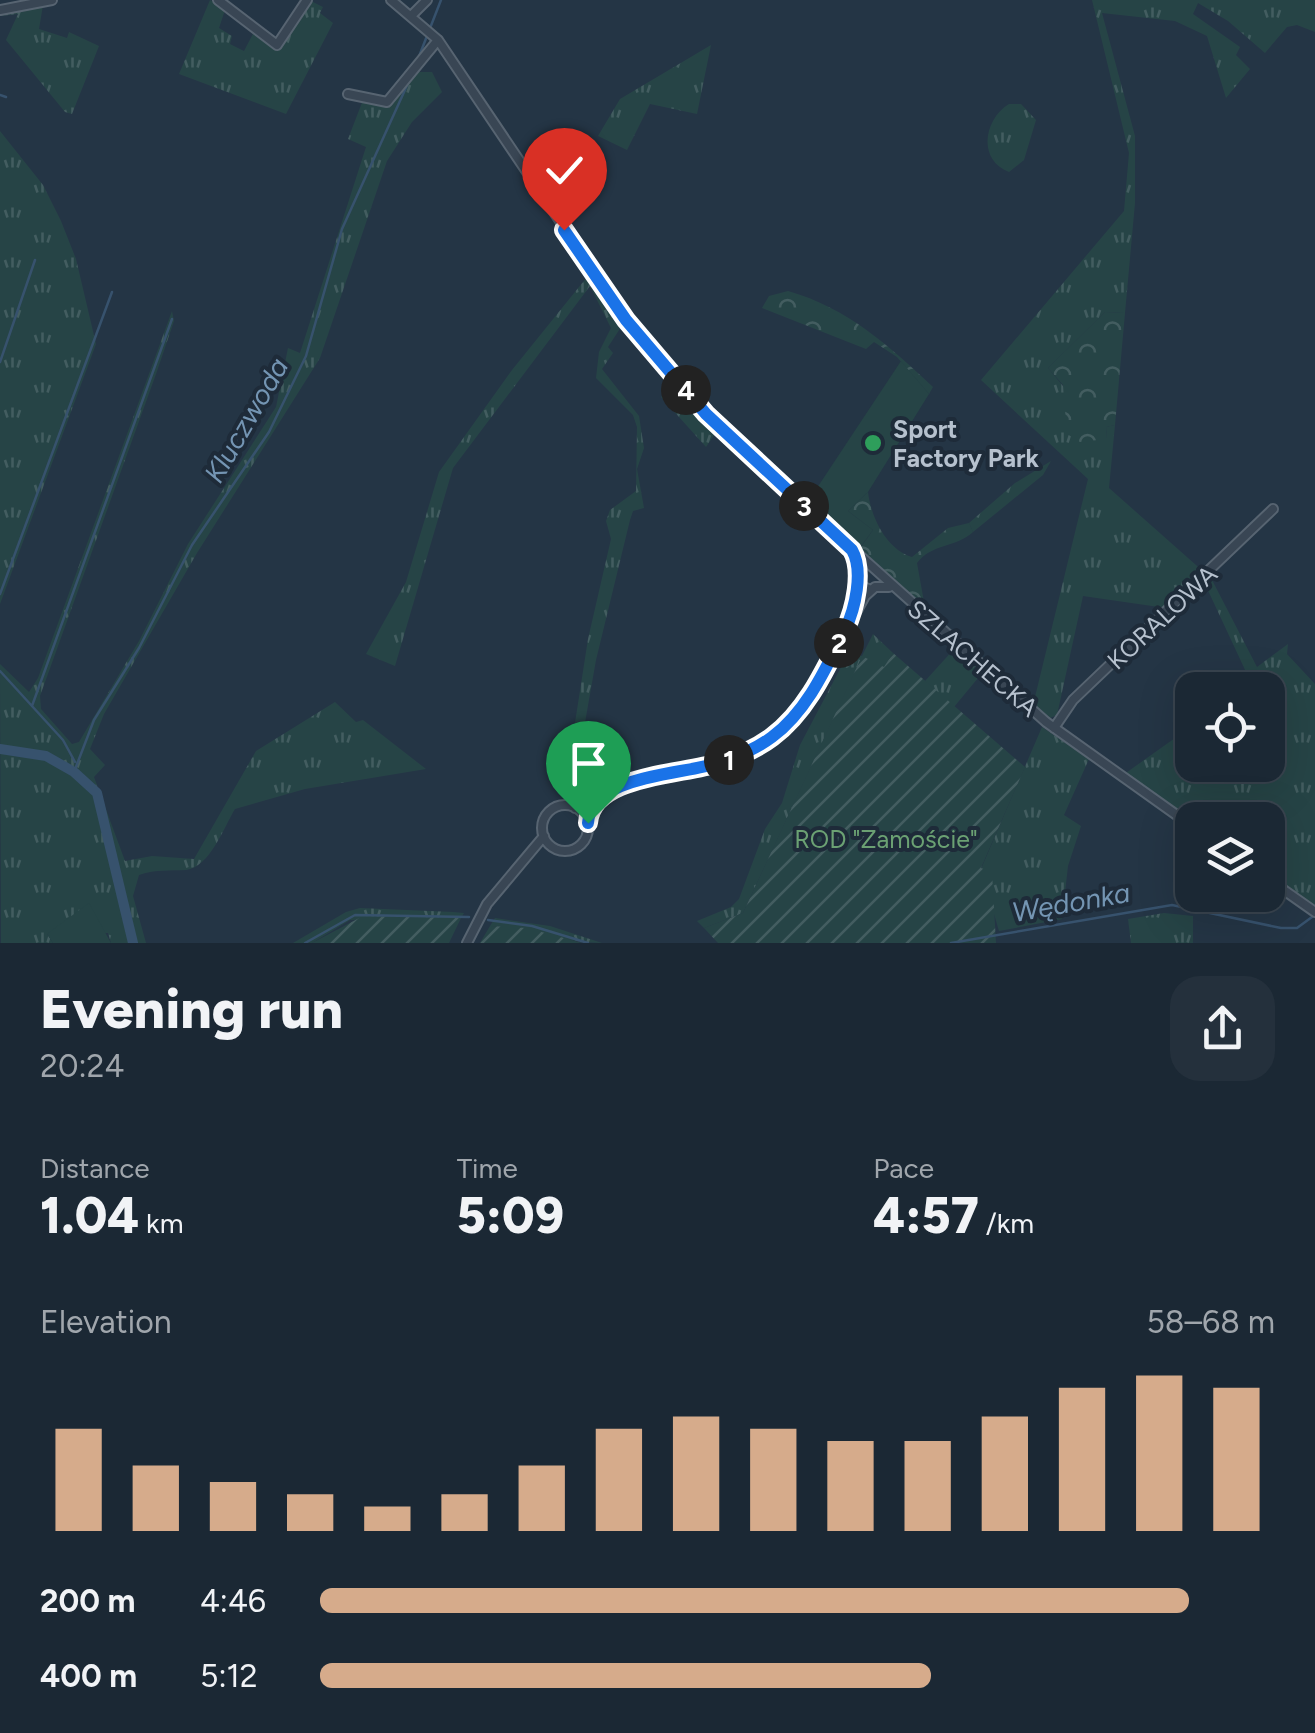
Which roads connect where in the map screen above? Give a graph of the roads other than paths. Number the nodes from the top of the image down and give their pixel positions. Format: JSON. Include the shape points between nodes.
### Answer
{"nodes":[{"id":1,"x":52,"y":0,"type":"edge"},
{"id":2,"x":218,"y":0,"type":"edge"},
{"id":3,"x":307,"y":0,"type":"edge"},
{"id":4,"x":391,"y":0,"type":"edge"},
{"id":5,"x":428,"y":0,"type":"edge"},
{"id":6,"x":0,"y":10,"type":"edge"},
{"id":7,"x":413,"y":14,"type":"junction"},
{"id":8,"x":436,"y":38,"type":"junction"},
{"id":9,"x":348,"y":94,"type":"dead end"},
{"id":10,"x":1273,"y":509,"type":"dead end"},
{"id":11,"x":856,"y":555,"type":"junction"},
{"id":12,"x":874,"y":572,"type":"junction"},
{"id":13,"x":856,"y":574,"type":"junction"},
{"id":14,"x":857,"y":586,"type":"junction"},
{"id":15,"x":892,"y":587,"type":"junction"},
{"id":16,"x":873,"y":589,"type":"junction"},
{"id":17,"x":855,"y":611,"type":"junction"},
{"id":18,"x":1054,"y":728,"type":"junction"},
{"id":19,"x":596,"y":800,"type":"junction"},
{"id":20,"x":575,"y":808,"type":"junction"},
{"id":21,"x":1175,"y":814,"type":"edge"},
{"id":22,"x":588,"y":823,"type":"junction"},
{"id":23,"x":544,"y":836,"type":"junction"},
{"id":24,"x":553,"y":847,"type":"junction"},
{"id":25,"x":530,"y":856,"type":"junction"},
{"id":26,"x":1285,"y":890,"type":"edge"},
{"id":27,"x":1315,"y":912,"type":"edge"},
{"id":28,"x":467,"y":943,"type":"edge"}],
"edges":[{"from":1,"to":6,"type":"street"},
{"from":2,"to":3,"type":"street","via":[[277,45]]},
{"from":4,"to":7,"type":"street","name":"SZLACHECKA"},
{"from":5,"to":7,"type":"street"},
{"from":7,"to":8,"type":"street","name":"SZLACHECKA"},
{"from":8,"to":9,"type":"street","via":[[388,102]]},
{"from":8,"to":11,"type":"street","name":"SZLACHECKA","via":[[626,320],[728,437]]},
{"from":10,"to":18,"type":"street","name":"KORALOWA","via":[[1073,700]]},
{"from":11,"to":12,"type":"street","name":"SZLACHECKA"},
{"from":11,"to":13,"type":"street"},
{"from":12,"to":13,"type":"street","via":[[864,568]]},
{"from":12,"to":15,"type":"street","name":"SZLACHECKA"},
{"from":12,"to":16,"type":"street"},
{"from":13,"to":14,"type":"street"},
{"from":14,"to":16,"type":"street"},
{"from":14,"to":17,"type":"street"},
{"from":15,"to":16,"type":"street","name":"SZLACHECKA"},
{"from":15,"to":18,"type":"street","name":"SZLACHECKA"},
{"from":16,"to":17,"type":"street"},
{"from":17,"to":19,"type":"street","via":[[824,674],[774,736],[737,757],[640,780]]},
{"from":18,"to":21,"type":"street","name":"SZLACHECKA"},
{"from":19,"to":20,"type":"street"},
{"from":19,"to":22,"type":"street"},
{"from":20,"to":22,"type":"street"},
{"from":20,"to":23,"type":"street","via":[[551,811]]},
{"from":22,"to":24,"type":"street","via":[[576,848]]},
{"from":23,"to":24,"type":"street"},
{"from":23,"to":25,"type":"street"},
{"from":24,"to":25,"type":"street"},
{"from":25,"to":28,"type":"street","via":[[487,904]]},
{"from":26,"to":27,"type":"street"}]}
